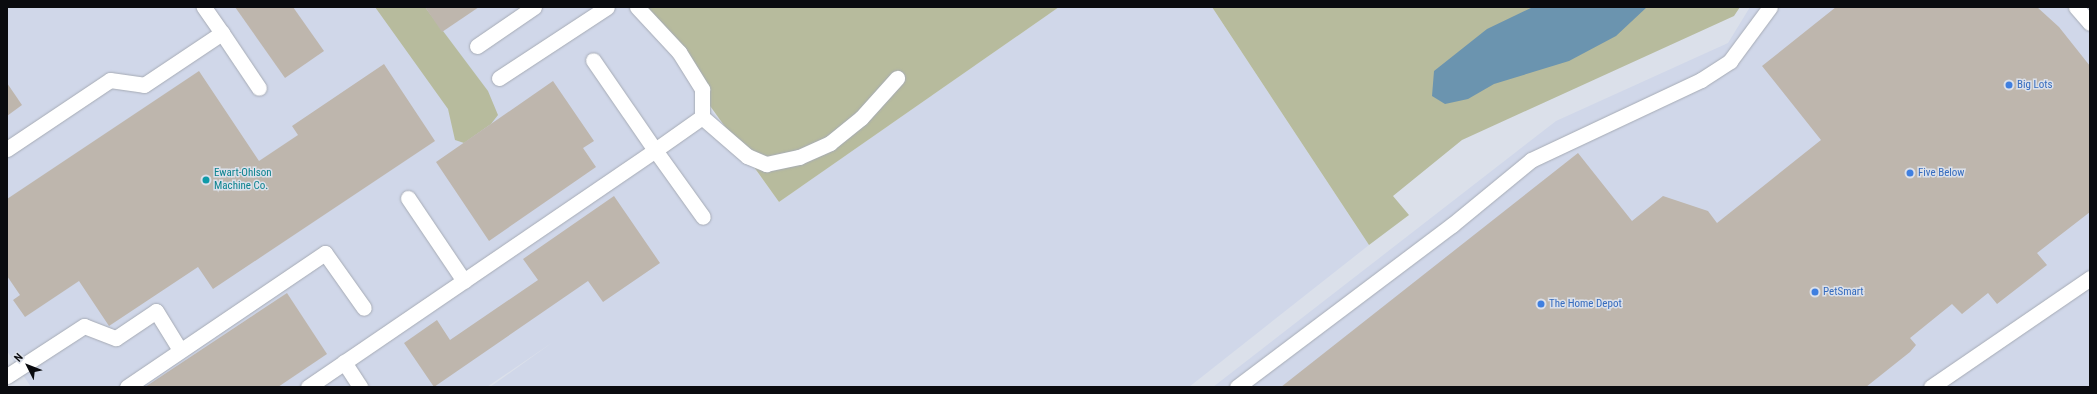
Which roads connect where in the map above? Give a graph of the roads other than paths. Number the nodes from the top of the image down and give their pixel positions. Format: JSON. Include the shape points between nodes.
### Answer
{"nodes":[{"id":1,"x":204,"y":7,"type":"edge"},
{"id":2,"x":534,"y":7,"type":"edge"},
{"id":3,"x":607,"y":7,"type":"edge"},
{"id":4,"x":637,"y":7,"type":"edge"},
{"id":5,"x":1770,"y":7,"type":"edge"},
{"id":6,"x":2076,"y":7,"type":"edge"},
{"id":7,"x":2090,"y":22,"type":"edge"},
{"id":8,"x":222,"y":34,"type":"junction"},
{"id":9,"x":477,"y":46,"type":"dead end"},
{"id":10,"x":593,"y":60,"type":"dead end"},
{"id":11,"x":498,"y":78,"type":"dead end"},
{"id":12,"x":897,"y":78,"type":"dead end"},
{"id":13,"x":259,"y":88,"type":"dead end"},
{"id":14,"x":702,"y":116,"type":"junction"},
{"id":15,"x":7,"y":149,"type":"edge"},
{"id":16,"x":655,"y":150,"type":"junction"},
{"id":17,"x":408,"y":198,"type":"dead end"},
{"id":18,"x":703,"y":217,"type":"dead end"},
{"id":19,"x":2090,"y":278,"type":"edge"},
{"id":20,"x":464,"y":281,"type":"junction"},
{"id":21,"x":364,"y":308,"type":"dead end"},
{"id":22,"x":180,"y":350,"type":"junction"},
{"id":23,"x":344,"y":362,"type":"junction"},
{"id":24,"x":7,"y":376,"type":"edge"},
{"id":25,"x":127,"y":387,"type":"edge"},
{"id":26,"x":308,"y":387,"type":"edge"},
{"id":27,"x":360,"y":387,"type":"edge"},
{"id":28,"x":1237,"y":387,"type":"edge"},
{"id":29,"x":1931,"y":387,"type":"edge"}],
"edges":[{"from":1,"to":8,"type":"lane"},
{"from":2,"to":9,"type":"lane"},
{"from":3,"to":11,"type":"lane"},
{"from":4,"to":14,"type":"lane","via":[[653,21],[694,73],[702,89]]},
{"from":5,"to":28,"type":"lane","via":[[1730,61],[1701,80],[1531,160],[1452,225]]},
{"from":6,"to":7,"type":"lane"},
{"from":8,"to":13,"type":"lane"},
{"from":8,"to":15,"type":"lane","via":[[144,85],[110,80]]},
{"from":10,"to":16,"type":"lane"},
{"from":12,"to":14,"type":"lane","via":[[861,118],[830,143],[799,157],[766,164],[747,156]]},
{"from":14,"to":16,"type":"lane"},
{"from":16,"to":18,"type":"lane"},
{"from":16,"to":20,"type":"lane"},
{"from":17,"to":20,"type":"lane"},
{"from":19,"to":29,"type":"lane"},
{"from":20,"to":23,"type":"lane"},
{"from":21,"to":22,"type":"lane","via":[[326,253]]},
{"from":22,"to":24,"type":"lane","via":[[156,312],[116,338],[84,326]]},
{"from":22,"to":25,"type":"lane"},
{"from":23,"to":26,"type":"lane"},
{"from":23,"to":27,"type":"lane"}]}
